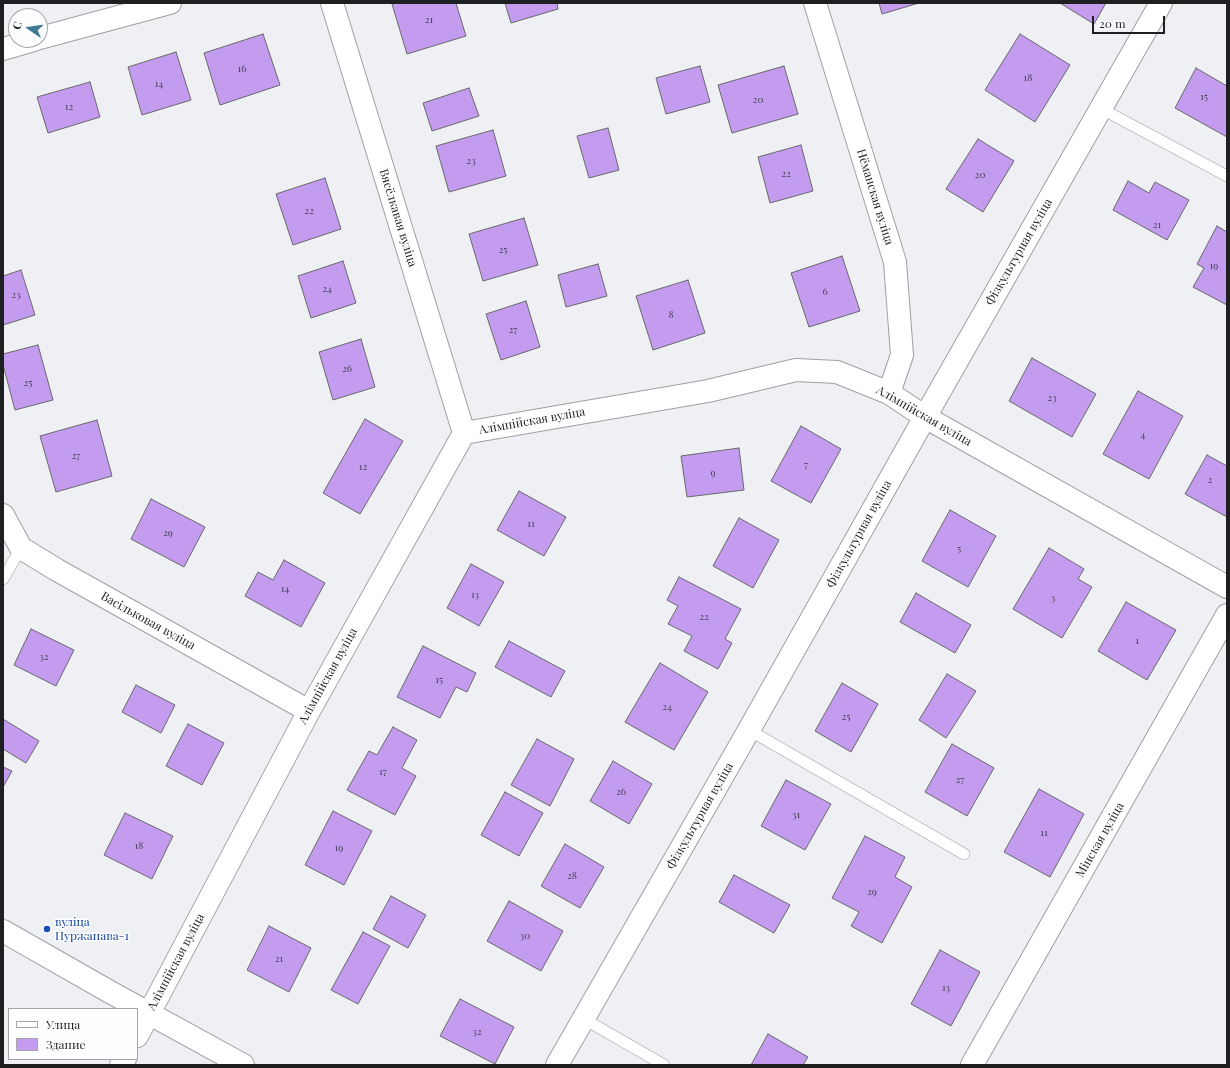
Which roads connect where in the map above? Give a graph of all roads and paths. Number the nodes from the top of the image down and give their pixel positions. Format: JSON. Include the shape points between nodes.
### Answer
{"nodes":[{"id":1,"x":170,"y":3,"type":"edge"},
{"id":2,"x":332,"y":3,"type":"edge"},
{"id":3,"x":816,"y":3,"type":"edge"},
{"id":4,"x":1161,"y":3,"type":"edge"},
{"id":5,"x":48,"y":36,"type":"edge"},
{"id":6,"x":1100,"y":108,"type":"junction"},
{"id":7,"x":1227,"y":176,"type":"edge"},
{"id":8,"x":889,"y":394,"type":"junction"},
{"id":9,"x":925,"y":416,"type":"junction"},
{"id":10,"x":464,"y":433,"type":"junction"},
{"id":11,"x":3,"y":515,"type":"edge"},
{"id":12,"x":21,"y":548,"type":"junction"},
{"id":13,"x":3,"y":579,"type":"edge"},
{"id":14,"x":1227,"y":587,"type":"edge"},
{"id":15,"x":1227,"y":615,"type":"edge"},
{"id":16,"x":308,"y":712,"type":"junction"},
{"id":17,"x":749,"y":730,"type":"junction"},
{"id":18,"x":964,"y":854,"type":"dead end"},
{"id":19,"x":3,"y":931,"type":"edge"},
{"id":20,"x":149,"y":1014,"type":"junction"},
{"id":21,"x":584,"y":1019,"type":"junction"},
{"id":22,"x":138,"y":1034,"type":"edge"},
{"id":23,"x":243,"y":1065,"type":"edge"},
{"id":24,"x":558,"y":1065,"type":"edge"},
{"id":25,"x":664,"y":1065,"type":"edge"},
{"id":26,"x":972,"y":1065,"type":"edge"}],
"edges":[{"from":1,"to":5,"type":"street"},
{"from":2,"to":10,"type":"street","name":"Вясёлкавая вуліца"},
{"from":3,"to":8,"type":"street","name":"Нёманская вуліца","via":[[895,262],[902,355]]},
{"from":4,"to":6,"type":"street","name":"Фізкультурная вуліца"},
{"from":6,"to":7,"type":"lane"},
{"from":6,"to":9,"type":"street","name":"Фізкультурная вуліца"},
{"from":8,"to":9,"type":"street","name":"Алімпійская вуліца"},
{"from":8,"to":10,"type":"street","name":"Алімпійская вуліца","via":[[837,372],[796,370],[708,391]]},
{"from":9,"to":14,"type":"street","name":"Алімпійская вуліца"},
{"from":9,"to":17,"type":"street","name":"Фізкультурная вуліца"},
{"from":10,"to":16,"type":"street","name":"Алімпійская вуліца"},
{"from":11,"to":12,"type":"street"},
{"from":12,"to":13,"type":"lane"},
{"from":12,"to":16,"type":"street","name":"Васільковая вуліца"},
{"from":15,"to":26,"type":"street","name":"Мінская вуліца"},
{"from":16,"to":20,"type":"street","name":"Алімпійская вуліца"},
{"from":17,"to":18,"type":"lane"},
{"from":17,"to":21,"type":"street","name":"Фізкультурная вуліца"},
{"from":19,"to":20,"type":"street"},
{"from":20,"to":22,"type":"street","name":"Алімпійская вуліца"},
{"from":20,"to":23,"type":"street"},
{"from":21,"to":24,"type":"street","name":"Фізкультурная вуліца"},
{"from":21,"to":25,"type":"lane"}]}
